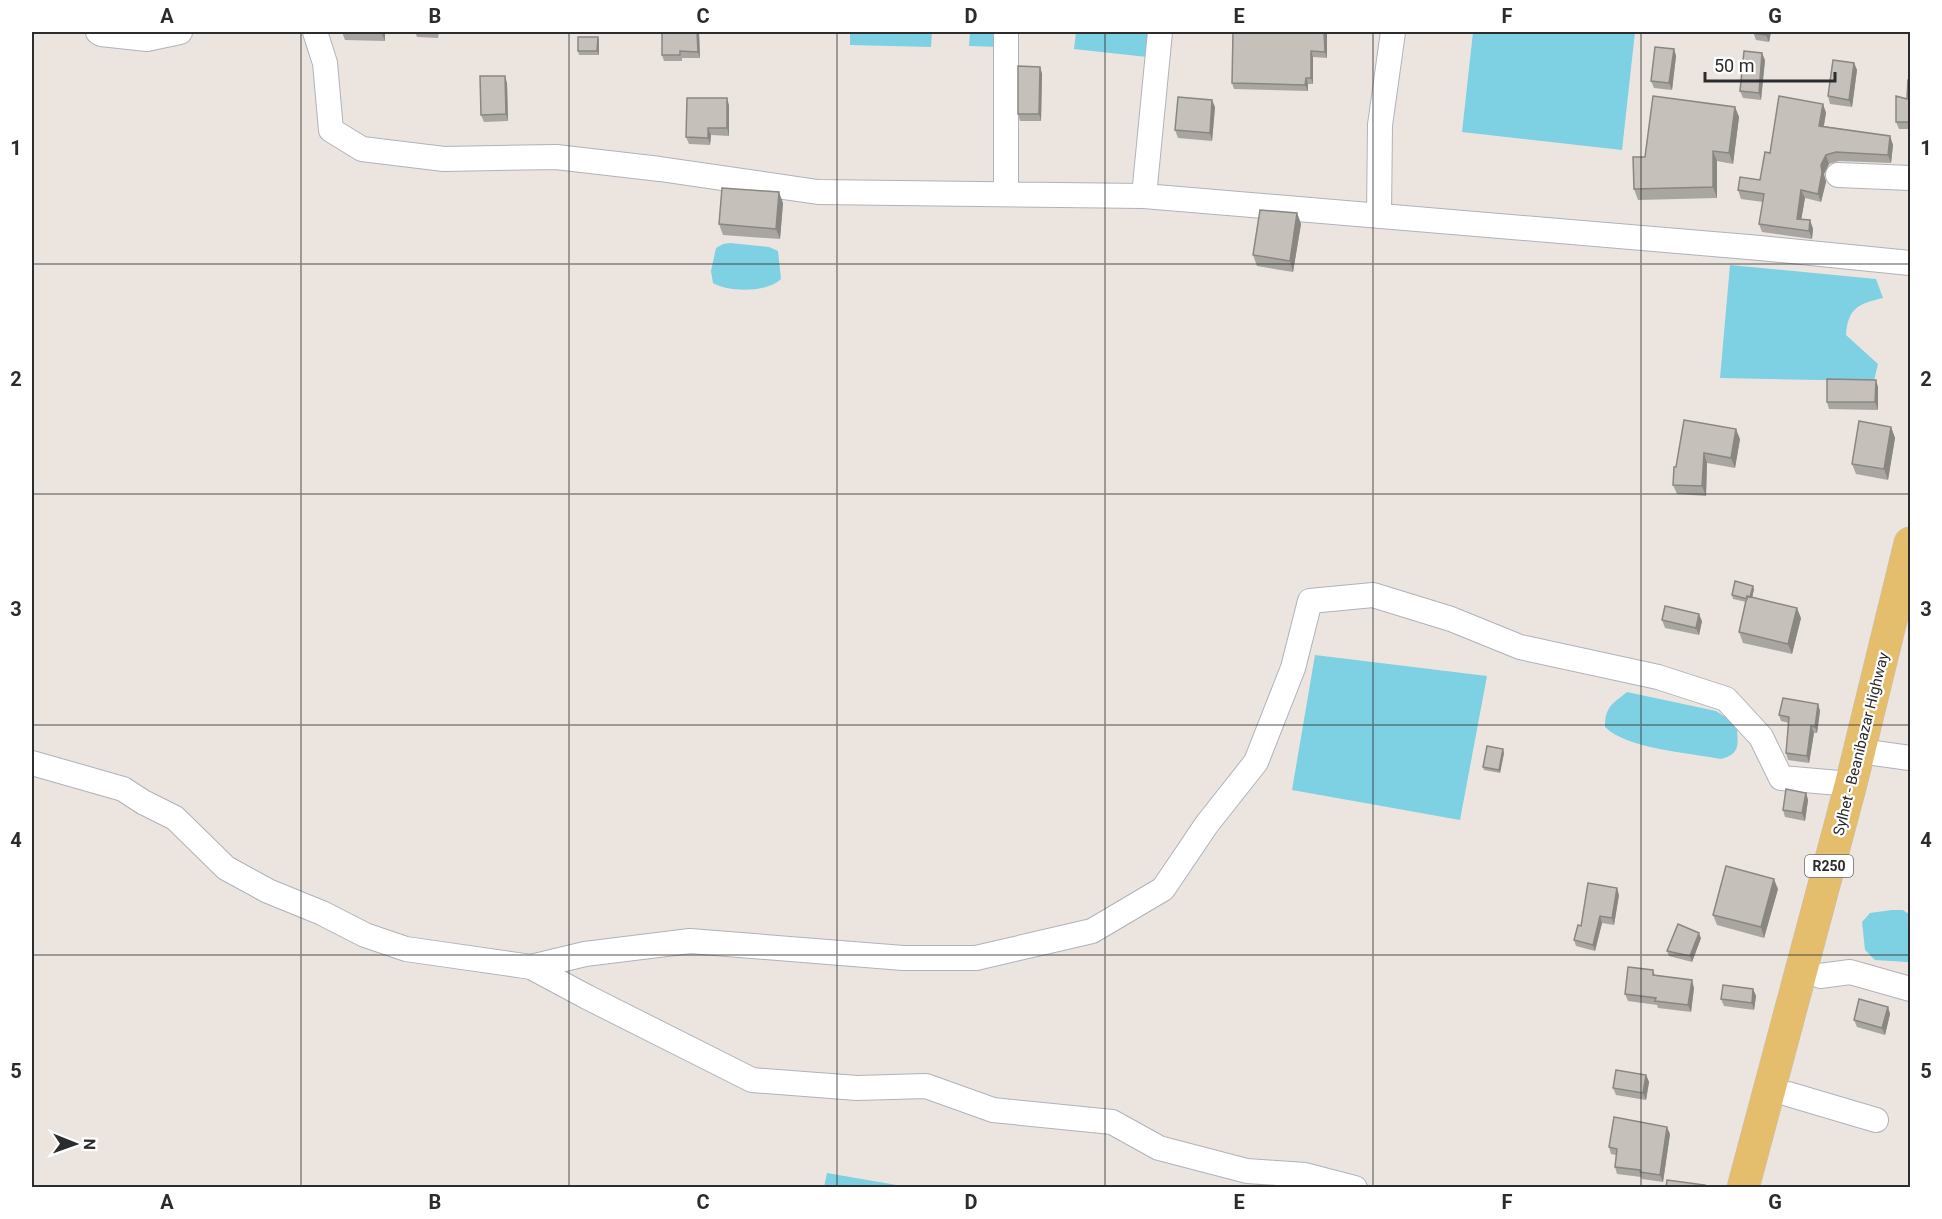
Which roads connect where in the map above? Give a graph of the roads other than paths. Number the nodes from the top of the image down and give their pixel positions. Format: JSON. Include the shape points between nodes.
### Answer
{"nodes":[{"id":1,"x":98,"y":32,"type":"edge"},
{"id":2,"x":180,"y":32,"type":"edge"},
{"id":3,"x":315,"y":32,"type":"edge"},
{"id":4,"x":1005,"y":32,"type":"edge"},
{"id":5,"x":1160,"y":32,"type":"edge"},
{"id":6,"x":1394,"y":32,"type":"edge"},
{"id":7,"x":1838,"y":175,"type":"dead end"},
{"id":8,"x":1911,"y":178,"type":"edge"},
{"id":9,"x":1006,"y":193,"type":"junction"},
{"id":10,"x":1144,"y":196,"type":"junction"},
{"id":11,"x":1379,"y":216,"type":"junction"},
{"id":12,"x":1911,"y":263,"type":"edge"},
{"id":13,"x":1911,"y":543,"type":"edge"},
{"id":14,"x":1911,"y":611,"type":"edge"},
{"id":15,"x":1874,"y":753,"type":"junction"},
{"id":16,"x":1911,"y":758,"type":"edge"},
{"id":17,"x":32,"y":763,"type":"edge"},
{"id":18,"x":1851,"y":784,"type":"junction"},
{"id":19,"x":531,"y":967,"type":"junction"},
{"id":20,"x":1820,"y":976,"type":"junction"},
{"id":21,"x":1911,"y":989,"type":"edge"},
{"id":22,"x":1788,"y":1094,"type":"junction"},
{"id":23,"x":1875,"y":1120,"type":"dead end"},
{"id":24,"x":1354,"y":1188,"type":"edge"},
{"id":25,"x":1743,"y":1188,"type":"edge"},
{"id":26,"x":1761,"y":1188,"type":"edge"}],
"edges":[{"from":1,"to":2,"type":"street","via":[[147,39]]},
{"from":3,"to":9,"type":"street","via":[[325,63],[331,130],[362,149],[444,159],[556,157],[818,192]]},
{"from":4,"to":9,"type":"street"},
{"from":5,"to":10,"type":"street"},
{"from":6,"to":11,"type":"street","via":[[1380,125]]},
{"from":7,"to":8,"type":"street"},
{"from":9,"to":10,"type":"street"},
{"from":10,"to":11,"type":"street"},
{"from":11,"to":12,"type":"street"},
{"from":13,"to":18,"type":"main road","name":"Sylhet - Beanibazar Highway","number":"R250"},
{"from":14,"to":15,"type":"main road","name":"Sylhet - Beanibazar Highway","number":"R250"},
{"from":15,"to":16,"type":"street"},
{"from":15,"to":20,"type":"main road","name":"Sylhet - Beanibazar Highway","number":"R250"},
{"from":17,"to":19,"type":"street","via":[[123,789],[175,818],[226,868],[365,935],[406,949]]},
{"from":18,"to":19,"type":"street","via":[[1781,778],[1761,737],[1726,699],[1658,677],[1520,646],[1373,595],[1310,601],[1293,668],[1256,762],[1163,889],[1092,931],[976,958],[903,958],[690,941],[585,954]]},
{"from":18,"to":25,"type":"main road","name":"Sylhet - Beanibazar Highway","number":"R250"},
{"from":19,"to":24,"type":"street","via":[[752,1080],[857,1088],[926,1086],[993,1110],[1112,1122],[1159,1148],[1247,1171],[1305,1175]]},
{"from":20,"to":21,"type":"street","via":[[1850,972]]},
{"from":20,"to":22,"type":"main road","name":"Sylhet - Beanibazar Highway","number":"R250"},
{"from":22,"to":23,"type":"street"},
{"from":22,"to":26,"type":"main road","name":"Sylhet - Beanibazar Highway","number":"R250"}]}
